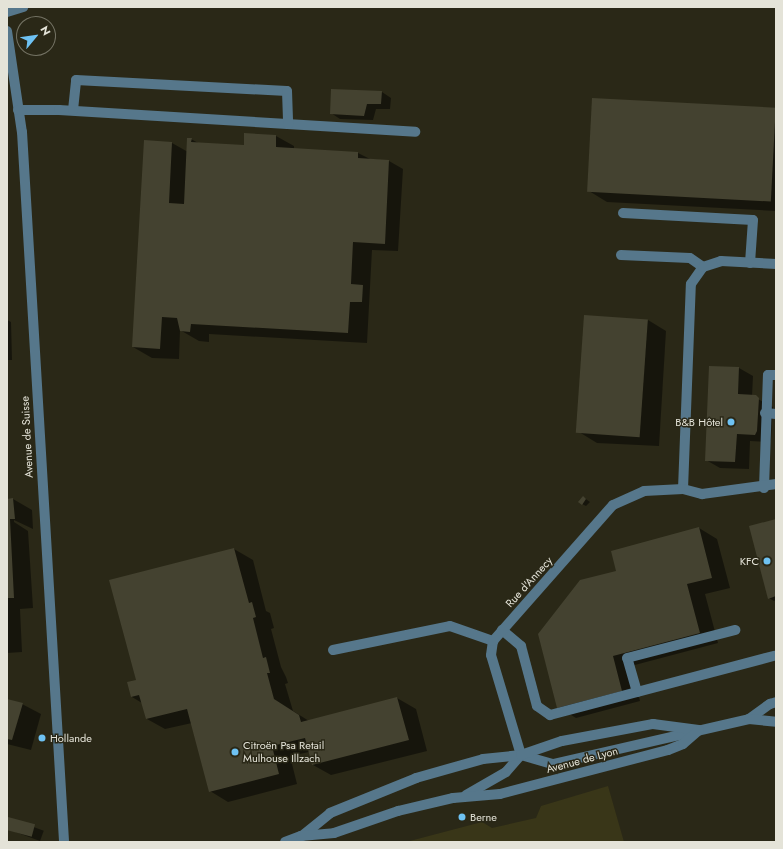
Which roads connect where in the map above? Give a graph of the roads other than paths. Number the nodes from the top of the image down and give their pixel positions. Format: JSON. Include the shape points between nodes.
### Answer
{"nodes":[{"id":1,"x":23,"y":7,"type":"edge"},
{"id":2,"x":7,"y":12,"type":"edge"},
{"id":3,"x":7,"y":30,"type":"edge"},
{"id":4,"x":18,"y":110,"type":"junction"},
{"id":5,"x":73,"y":110,"type":"junction"},
{"id":6,"x":288,"y":124,"type":"junction"},
{"id":7,"x":415,"y":132,"type":"dead end"},
{"id":8,"x":623,"y":213,"type":"dead end"},
{"id":9,"x":621,"y":255,"type":"dead end"},
{"id":10,"x":750,"y":263,"type":"junction"},
{"id":11,"x":776,"y":264,"type":"edge"},
{"id":12,"x":703,"y":267,"type":"junction"},
{"id":13,"x":776,"y":375,"type":"edge"},
{"id":14,"x":765,"y":413,"type":"junction"},
{"id":15,"x":776,"y":414,"type":"edge"},
{"id":16,"x":776,"y":484,"type":"edge"},
{"id":17,"x":764,"y":488,"type":"junction"},
{"id":18,"x":683,"y":489,"type":"junction"},
{"id":19,"x":502,"y":630,"type":"junction"},
{"id":20,"x":735,"y":630,"type":"dead end"},
{"id":21,"x":493,"y":640,"type":"junction"},
{"id":22,"x":333,"y":650,"type":"dead end"},
{"id":23,"x":774,"y":656,"type":"dead end"},
{"id":24,"x":637,"y":692,"type":"junction"},
{"id":25,"x":776,"y":702,"type":"edge"},
{"id":26,"x":749,"y":719,"type":"junction"},
{"id":27,"x":776,"y":722,"type":"edge"},
{"id":28,"x":699,"y":730,"type":"junction"},
{"id":29,"x":521,"y":755,"type":"junction"},
{"id":30,"x":464,"y":796,"type":"junction"},
{"id":31,"x":302,"y":836,"type":"junction"},
{"id":32,"x":64,"y":842,"type":"edge"},
{"id":33,"x":285,"y":842,"type":"edge"}],
"edges":[{"from":1,"to":2,"type":"street"},
{"from":3,"to":4,"type":"street","name":"Avenue de Suisse"},
{"from":4,"to":5,"type":"street"},
{"from":4,"to":32,"type":"street","name":"Avenue de Suisse","via":[[22,132]]},
{"from":5,"to":6,"type":"street"},
{"from":5,"to":6,"type":"street","via":[[76,80],[287,91]]},
{"from":6,"to":7,"type":"street"},
{"from":8,"to":10,"type":"street","via":[[753,220]]},
{"from":9,"to":12,"type":"street","via":[[690,258]]},
{"from":10,"to":11,"type":"street"},
{"from":10,"to":12,"type":"street","via":[[721,262]]},
{"from":12,"to":18,"type":"street","via":[[692,284]]},
{"from":13,"to":14,"type":"street","via":[[768,375]]},
{"from":14,"to":15,"type":"street"},
{"from":14,"to":17,"type":"street"},
{"from":16,"to":17,"type":"street","name":"Rue d'Annecy"},
{"from":17,"to":18,"type":"street","name":"Rue d'Annecy","via":[[702,494]]},
{"from":18,"to":19,"type":"street","name":"Rue d'Annecy","via":[[644,491],[613,505]]},
{"from":19,"to":21,"type":"street","name":"Rue d'Annecy"},
{"from":19,"to":24,"type":"street","via":[[521,646],[536,706],[550,715]]},
{"from":20,"to":24,"type":"street","via":[[627,658]]},
{"from":21,"to":22,"type":"street","via":[[450,626]]},
{"from":21,"to":29,"type":"street","via":[[491,655]]},
{"from":23,"to":24,"type":"street"},
{"from":25,"to":26,"type":"street","name":"Avenue de Lyon"},
{"from":26,"to":27,"type":"street","name":"Avenue de Lyon"},
{"from":26,"to":28,"type":"street","name":"Avenue de Lyon"},
{"from":28,"to":29,"type":"street","name":"Avenue de Lyon","via":[[653,724],[562,741]]},
{"from":28,"to":29,"type":"street","name":"Avenue de Lyon","via":[[554,764]]},
{"from":28,"to":30,"type":"street","name":"Avenue de Lyon","via":[[683,744],[668,750],[500,794]]},
{"from":29,"to":30,"type":"street","name":"Avenue de Lyon","via":[[506,772]]},
{"from":29,"to":31,"type":"street","name":"Avenue de Lyon","via":[[483,758],[416,778],[330,813]]},
{"from":30,"to":31,"type":"street","name":"Avenue de Lyon","via":[[398,811],[334,833]]},
{"from":31,"to":33,"type":"street","name":"Avenue de Lyon"}]}
